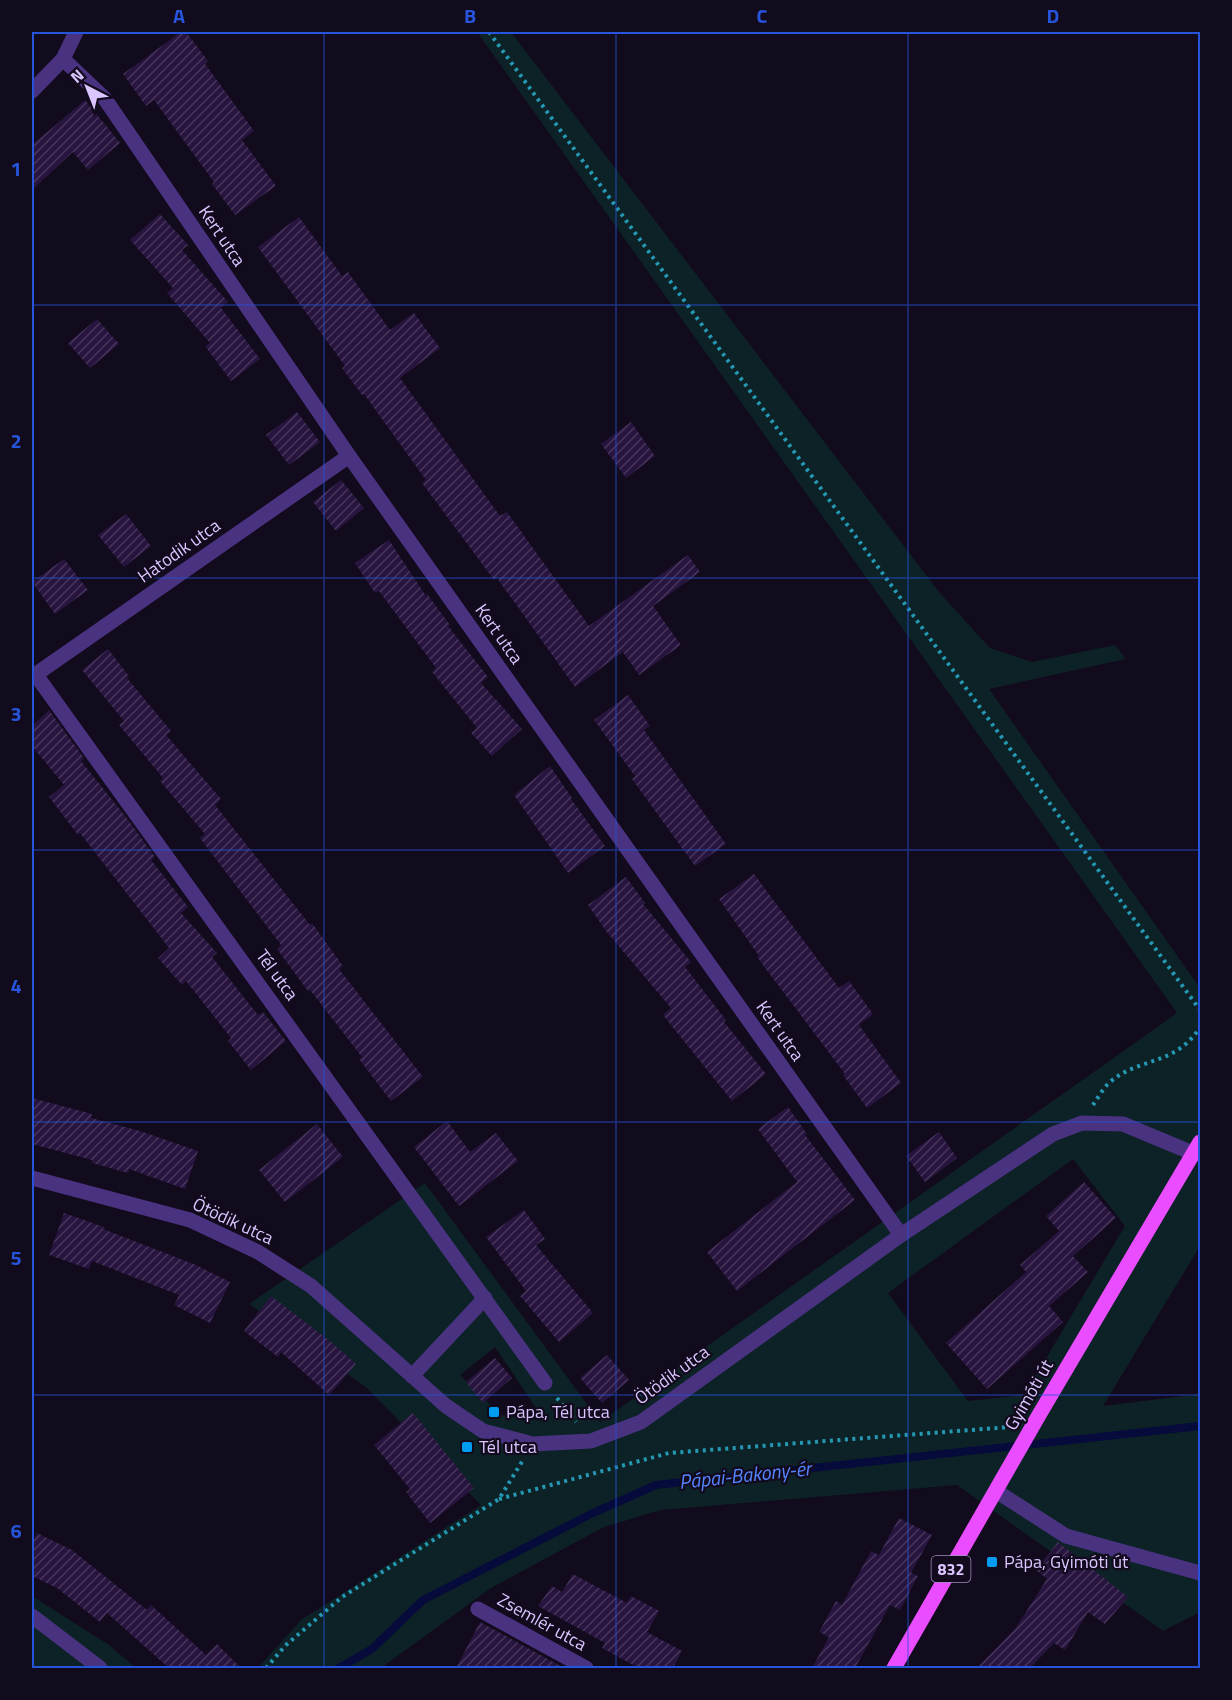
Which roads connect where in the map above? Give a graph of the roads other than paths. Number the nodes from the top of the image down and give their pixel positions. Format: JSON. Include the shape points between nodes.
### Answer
{"nodes":[{"id":1,"x":76,"y":32,"type":"edge"},
{"id":2,"x":63,"y":59,"type":"junction"},
{"id":3,"x":32,"y":91,"type":"edge"},
{"id":4,"x":349,"y":456,"type":"junction"},
{"id":5,"x":34,"y":676,"type":"edge"},
{"id":6,"x":1198,"y":1148,"type":"edge"},
{"id":7,"x":32,"y":1178,"type":"edge"},
{"id":8,"x":902,"y":1235,"type":"junction"},
{"id":9,"x":485,"y":1298,"type":"junction"},
{"id":10,"x":412,"y":1376,"type":"junction"},
{"id":11,"x":545,"y":1383,"type":"road end"},
{"id":12,"x":996,"y":1491,"type":"junction"},
{"id":13,"x":1200,"y":1573,"type":"edge"},
{"id":14,"x":478,"y":1609,"type":"dead end"},
{"id":15,"x":32,"y":1616,"type":"edge"},
{"id":16,"x":100,"y":1668,"type":"edge"},
{"id":17,"x":586,"y":1668,"type":"edge"},
{"id":18,"x":894,"y":1668,"type":"edge"}],
"edges":[{"from":1,"to":2,"type":"street"},
{"from":2,"to":3,"type":"street"},
{"from":2,"to":4,"type":"street","name":"Kert utca","via":[[105,99]]},
{"from":4,"to":5,"type":"street","name":"Hatodik utca"},
{"from":4,"to":8,"type":"street","name":"Kert utca"},
{"from":5,"to":9,"type":"street","name":"Tél utca"},
{"from":6,"to":8,"type":"street","name":"Ötödik utca","via":[[1123,1124],[1082,1123],[1053,1134]]},
{"from":6,"to":12,"type":"main road","name":"Gyimóti út","number":"832"},
{"from":7,"to":10,"type":"street","name":"Ötödik utca","via":[[190,1220],[258,1252],[311,1286]]},
{"from":8,"to":10,"type":"street","name":"Ötödik utca","via":[[641,1422],[591,1441],[533,1444],[483,1431]]},
{"from":9,"to":10,"type":"street"},
{"from":9,"to":11,"type":"street","name":"Tél utca"},
{"from":12,"to":13,"type":"street","via":[[1066,1536]]},
{"from":12,"to":18,"type":"main road","name":"Gyimóti út","number":"832"},
{"from":14,"to":17,"type":"street","name":"Zsemlér utca"},
{"from":15,"to":16,"type":"street"}]}
